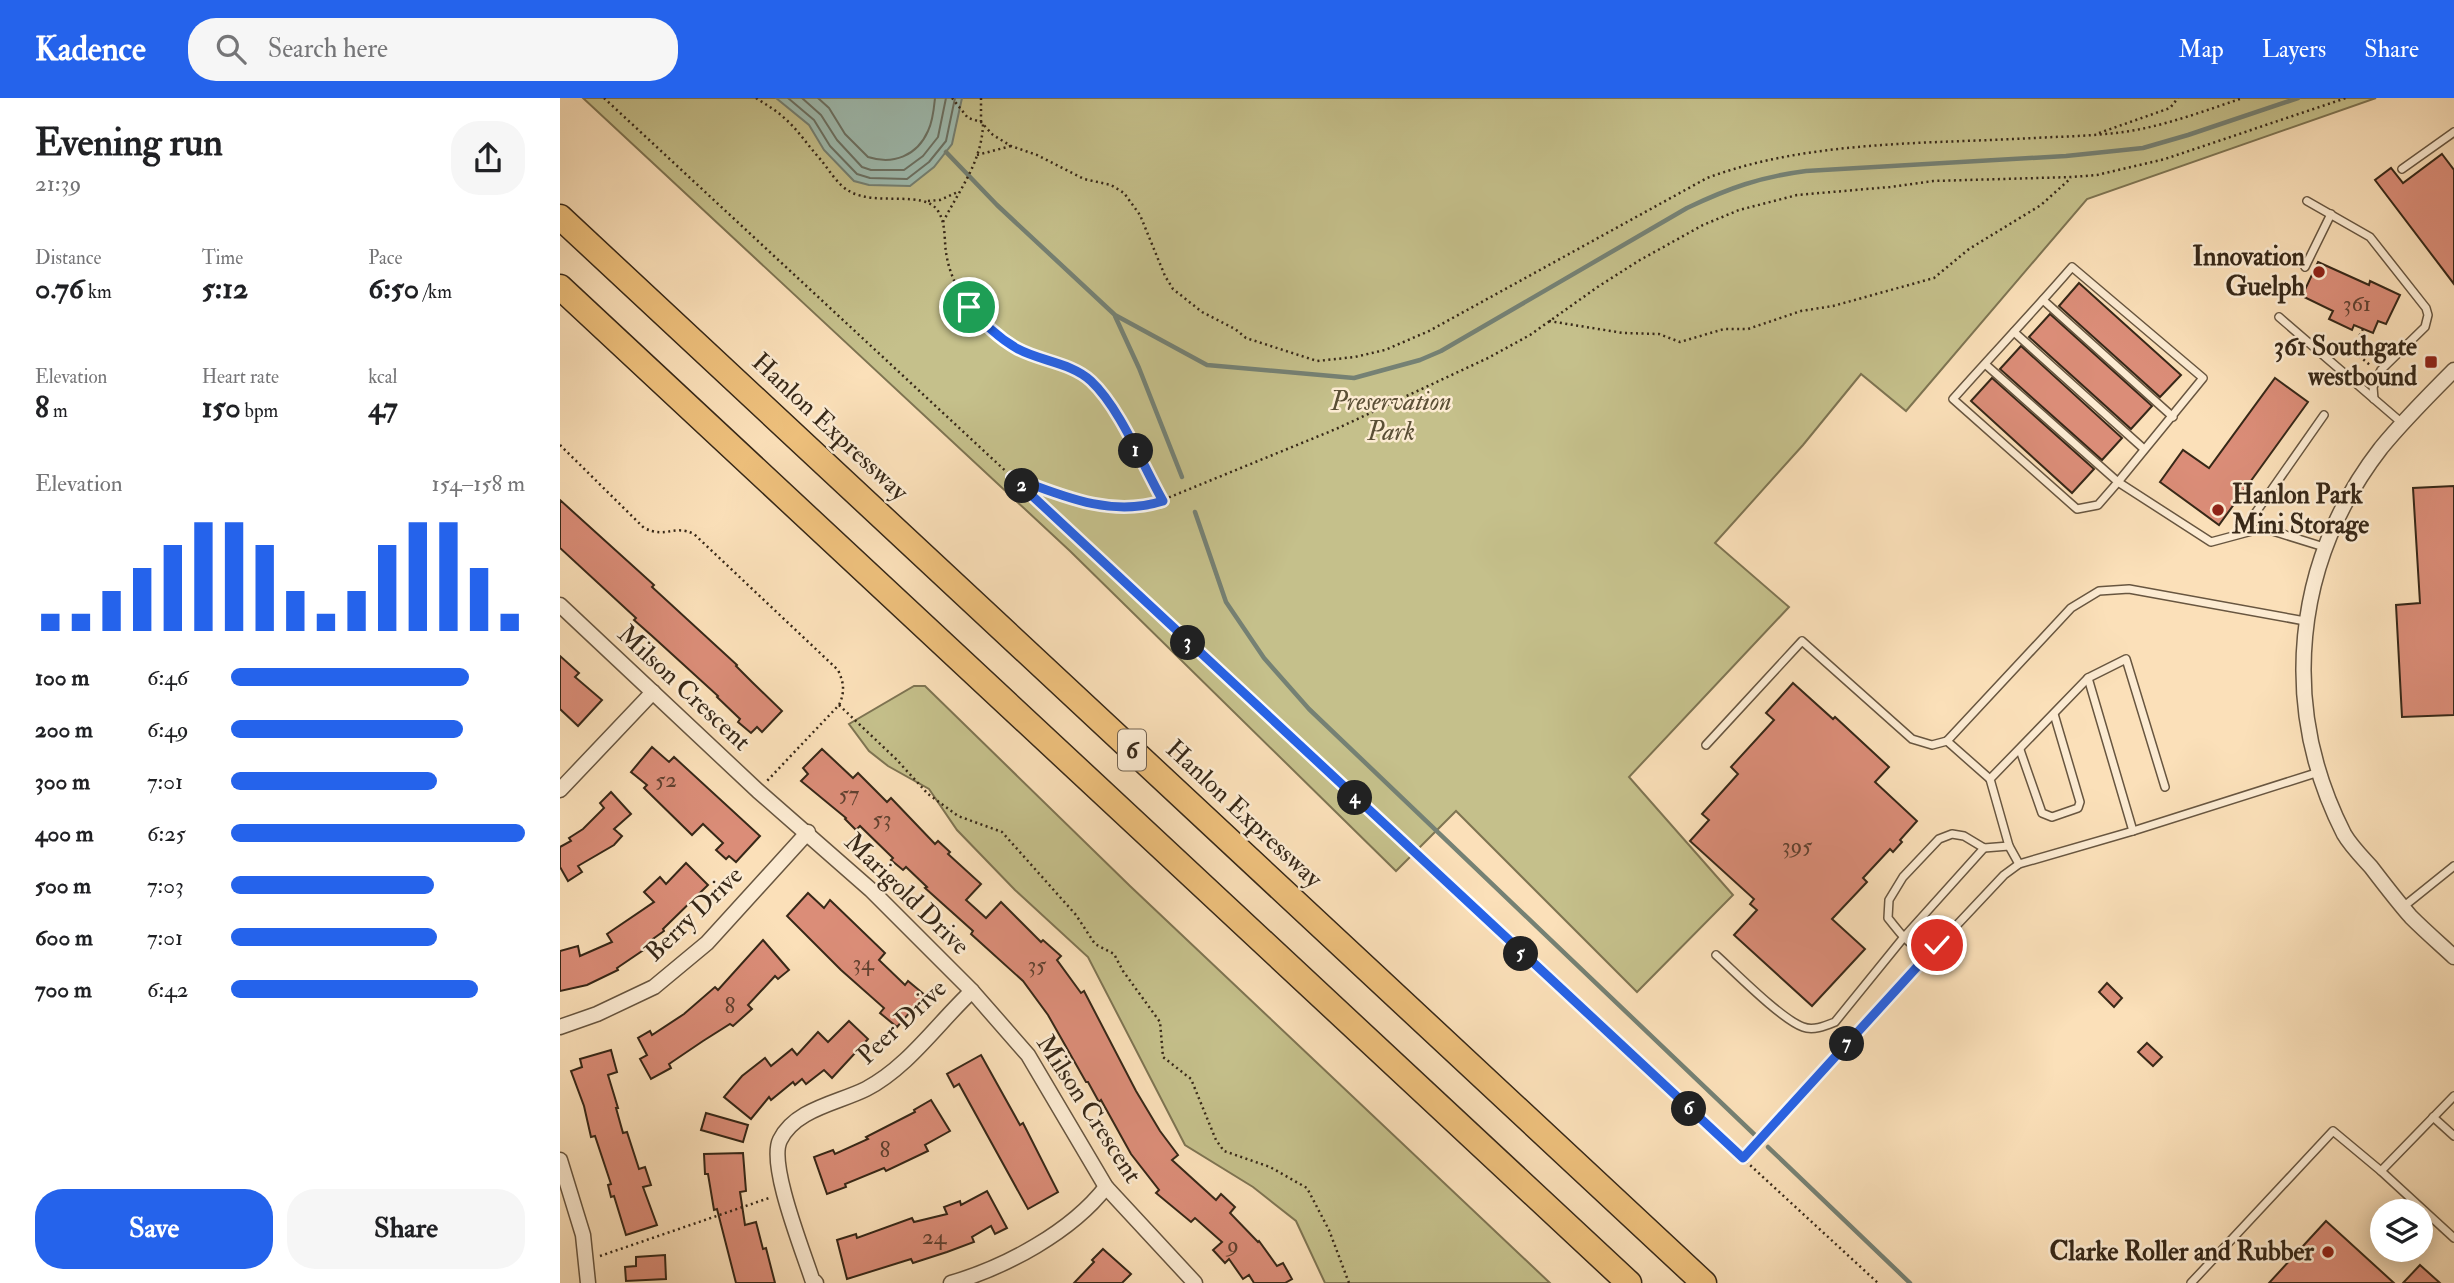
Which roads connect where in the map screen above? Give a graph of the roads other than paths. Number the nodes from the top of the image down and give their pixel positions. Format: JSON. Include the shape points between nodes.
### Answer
{"nodes":[{"id":1,"x":2454,"y":132,"type":"edge"},
{"id":2,"x":2402,"y":169,"type":"dead end"},
{"id":3,"x":2307,"y":201,"type":"dead end"},
{"id":4,"x":2331,"y":214,"type":"junction"},
{"id":5,"x":560,"y":216,"type":"edge"},
{"id":6,"x":2305,"y":267,"type":"dead end"},
{"id":7,"x":560,"y":287,"type":"edge"},
{"id":8,"x":2043,"y":300,"type":"junction"},
{"id":9,"x":2279,"y":317,"type":"dead end"},
{"id":10,"x":2014,"y":332,"type":"junction"},
{"id":11,"x":1985,"y":363,"type":"junction"},
{"id":12,"x":2454,"y":370,"type":"edge"},
{"id":13,"x":2374,"y":399,"type":"junction"},
{"id":14,"x":2324,"y":415,"type":"dead end"},
{"id":15,"x":2173,"y":416,"type":"junction"},
{"id":16,"x":2403,"y":424,"type":"junction"},
{"id":17,"x":2144,"y":449,"type":"junction"},
{"id":18,"x":2118,"y":482,"type":"junction"},
{"id":19,"x":2263,"y":528,"type":"junction"},
{"id":20,"x":2324,"y":547,"type":"junction"},
{"id":21,"x":560,"y":606,"type":"edge"},
{"id":22,"x":2305,"y":621,"type":"junction"},
{"id":23,"x":2088,"y":678,"type":"junction"},
{"id":24,"x":653,"y":692,"type":"junction"},
{"id":25,"x":2054,"y":714,"type":"junction"},
{"id":26,"x":1947,"y":741,"type":"junction"},
{"id":27,"x":1706,"y":745,"type":"dead end"},
{"id":28,"x":2020,"y":750,"type":"junction"},
{"id":29,"x":2319,"y":772,"type":"junction"},
{"id":30,"x":1990,"y":779,"type":"junction"},
{"id":31,"x":2165,"y":787,"type":"dead end"},
{"id":32,"x":560,"y":790,"type":"edge"},
{"id":33,"x":2133,"y":831,"type":"junction"},
{"id":34,"x":808,"y":832,"type":"junction"},
{"id":35,"x":2008,"y":846,"type":"junction"},
{"id":36,"x":1984,"y":848,"type":"junction"},
{"id":37,"x":2019,"y":864,"type":"junction"},
{"id":38,"x":2454,"y":866,"type":"edge"},
{"id":39,"x":2403,"y":907,"type":"junction"},
{"id":40,"x":1904,"y":937,"type":"junction"},
{"id":41,"x":1716,"y":955,"type":"dead end"},
{"id":42,"x":2454,"y":957,"type":"edge"},
{"id":43,"x":972,"y":991,"type":"junction"},
{"id":44,"x":560,"y":1027,"type":"edge"},
{"id":45,"x":2454,"y":1096,"type":"edge"},
{"id":46,"x":2433,"y":1117,"type":"junction"},
{"id":47,"x":2454,"y":1136,"type":"edge"},
{"id":48,"x":560,"y":1160,"type":"edge"},
{"id":49,"x":2381,"y":1171,"type":"junction"},
{"id":50,"x":1107,"y":1187,"type":"junction"},
{"id":51,"x":2454,"y":1237,"type":"edge"},
{"id":52,"x":588,"y":1283,"type":"edge"},
{"id":53,"x":816,"y":1283,"type":"edge"},
{"id":54,"x":951,"y":1283,"type":"edge"},
{"id":55,"x":1195,"y":1283,"type":"edge"},
{"id":56,"x":1629,"y":1283,"type":"edge"},
{"id":57,"x":1704,"y":1283,"type":"edge"},
{"id":58,"x":2190,"y":1283,"type":"edge"}],
"edges":[{"from":1,"to":2,"type":"lane"},
{"from":3,"to":4,"type":"lane"},
{"from":4,"to":6,"type":"lane"},
{"from":4,"to":13,"type":"lane","via":[[2370,237],[2428,315],[2425,327],[2378,373]]},
{"from":5,"to":57,"type":"highway","name":"Hanlon Expressway","number":"6"},
{"from":7,"to":56,"type":"highway","number":"6"},
{"from":8,"to":10,"type":"lane"},
{"from":8,"to":15,"type":"lane"},
{"from":8,"to":15,"type":"lane","via":[[2072,267],[2203,378]]},
{"from":9,"to":13,"type":"lane"},
{"from":10,"to":11,"type":"lane"},
{"from":10,"to":17,"type":"lane"},
{"from":11,"to":18,"type":"lane"},
{"from":11,"to":18,"type":"lane","via":[[1953,399],[2077,509],[2098,505]]},
{"from":12,"to":16,"type":"street"},
{"from":13,"to":16,"type":"lane"},
{"from":14,"to":19,"type":"lane","via":[[2254,514]]},
{"from":15,"to":17,"type":"lane"},
{"from":16,"to":20,"type":"street","via":[[2345,503]]},
{"from":17,"to":18,"type":"lane"},
{"from":18,"to":19,"type":"lane","via":[[2211,542]]},
{"from":19,"to":20,"type":"lane"},
{"from":20,"to":22,"type":"street"},
{"from":21,"to":24,"type":"street","name":"Milson Crescent"},
{"from":22,"to":26,"type":"lane","via":[[2129,589],[2099,592],[2071,608]]},
{"from":22,"to":29,"type":"street","via":[[2305,701]]},
{"from":23,"to":25,"type":"lane"},
{"from":23,"to":31,"type":"lane","via":[[2126,659]]},
{"from":23,"to":33,"type":"lane"},
{"from":24,"to":32,"type":"street"},
{"from":24,"to":34,"type":"street","name":"Milson Crescent"},
{"from":25,"to":28,"type":"lane"},
{"from":25,"to":28,"type":"lane","via":[[2078,808],[2053,817],[2042,813]]},
{"from":26,"to":27,"type":"lane","via":[[1933,745],[1912,739],[1802,640]]},
{"from":26,"to":30,"type":"lane"},
{"from":28,"to":30,"type":"lane"},
{"from":29,"to":33,"type":"lane"},
{"from":29,"to":39,"type":"street","via":[[2345,836]]},
{"from":30,"to":35,"type":"lane"},
{"from":33,"to":37,"type":"lane"},
{"from":34,"to":43,"type":"street","name":"Marigold Drive"},
{"from":34,"to":44,"type":"street","name":"Berry Drive","via":[[707,943],[654,987]]},
{"from":35,"to":36,"type":"lane"},
{"from":35,"to":37,"type":"lane"},
{"from":36,"to":40,"type":"lane"},
{"from":36,"to":40,"type":"lane","via":[[1952,834],[1939,839],[1903,877],[1889,900],[1888,918]]},
{"from":37,"to":40,"type":"lane","via":[[1937,945],[1922,949]]},
{"from":38,"to":39,"type":"lane"},
{"from":39,"to":42,"type":"street"},
{"from":40,"to":41,"type":"lane","via":[[1835,1022],[1821,1028],[1804,1028],[1785,1016]]},
{"from":43,"to":50,"type":"street","name":"Milson Crescent","via":[[1028,1055]]},
{"from":43,"to":53,"type":"street","name":"Peer Drive","via":[[898,1067],[867,1088],[799,1118],[779,1141],[778,1171]]},
{"from":45,"to":46,"type":"lane"},
{"from":46,"to":47,"type":"lane"},
{"from":46,"to":49,"type":"lane"},
{"from":48,"to":52,"type":"street","via":[[583,1235]]},
{"from":49,"to":51,"type":"lane"},
{"from":49,"to":58,"type":"lane","via":[[2333,1131]]},
{"from":50,"to":54,"type":"street","via":[[1037,1246]]},
{"from":50,"to":55,"type":"street","name":"Milson Crescent"}]}
